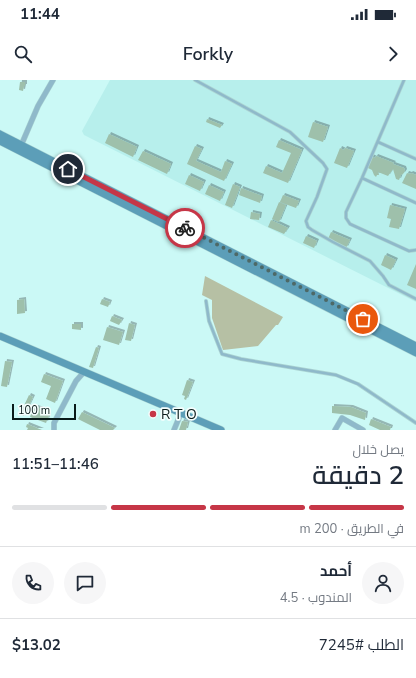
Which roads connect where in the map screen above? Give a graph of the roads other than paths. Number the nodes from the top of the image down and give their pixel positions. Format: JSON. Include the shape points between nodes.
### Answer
{"nodes":[{"id":1,"x":53,"y":80,"type":"edge"},
{"id":2,"x":196,"y":80,"type":"edge"},
{"id":3,"x":404,"y":80,"type":"edge"},
{"id":4,"x":0,"y":134,"type":"edge"},
{"id":5,"x":0,"y":140,"type":"edge"},
{"id":6,"x":378,"y":142,"type":"junction"},
{"id":7,"x":20,"y":147,"type":"junction"},
{"id":8,"x":416,"y":159,"type":"edge"},
{"id":9,"x":362,"y":178,"type":"junction"},
{"id":10,"x":416,"y":203,"type":"edge"},
{"id":11,"x":416,"y":250,"type":"edge"},
{"id":12,"x":416,"y":299,"type":"edge"},
{"id":13,"x":206,"y":301,"type":"dead end"},
{"id":14,"x":0,"y":336,"type":"edge"},
{"id":15,"x":416,"y":346,"type":"edge"},
{"id":16,"x":416,"y":353,"type":"edge"},
{"id":17,"x":75,"y":368,"type":"junction"},
{"id":18,"x":84,"y":372,"type":"junction"},
{"id":19,"x":76,"y":381,"type":"junction"},
{"id":20,"x":181,"y":413,"type":"junction"},
{"id":21,"x":416,"y":423,"type":"edge"},
{"id":22,"x":54,"y":430,"type":"edge"},
{"id":23,"x":174,"y":430,"type":"edge"},
{"id":24,"x":221,"y":430,"type":"edge"},
{"id":25,"x":335,"y":430,"type":"edge"},
{"id":26,"x":363,"y":430,"type":"edge"}],
"edges":[{"from":1,"to":7,"type":"street"},
{"from":2,"to":12,"type":"lane","via":[[290,132],[323,163],[326,168],[306,221],[308,227],[370,261],[389,285]]},
{"from":3,"to":6,"type":"lane"},
{"from":4,"to":7,"type":"main road"},
{"from":5,"to":7,"type":"main road"},
{"from":6,"to":8,"type":"lane"},
{"from":6,"to":9,"type":"lane"},
{"from":7,"to":15,"type":"main road"},
{"from":7,"to":16,"type":"main road"},
{"from":9,"to":10,"type":"lane"},
{"from":9,"to":11,"type":"lane","via":[[346,212],[350,224],[409,250]]},
{"from":13,"to":21,"type":"lane","via":[[209,321],[222,354],[336,375],[358,384]]},
{"from":14,"to":17,"type":"main road"},
{"from":17,"to":18,"type":"main road"},
{"from":17,"to":19,"type":"street"},
{"from":18,"to":19,"type":"street"},
{"from":18,"to":20,"type":"main road"},
{"from":19,"to":22,"type":"street","via":[[54,423]]},
{"from":20,"to":23,"type":"street"},
{"from":20,"to":24,"type":"main road"},
{"from":25,"to":26,"type":"street","via":[[342,418]]}]}
